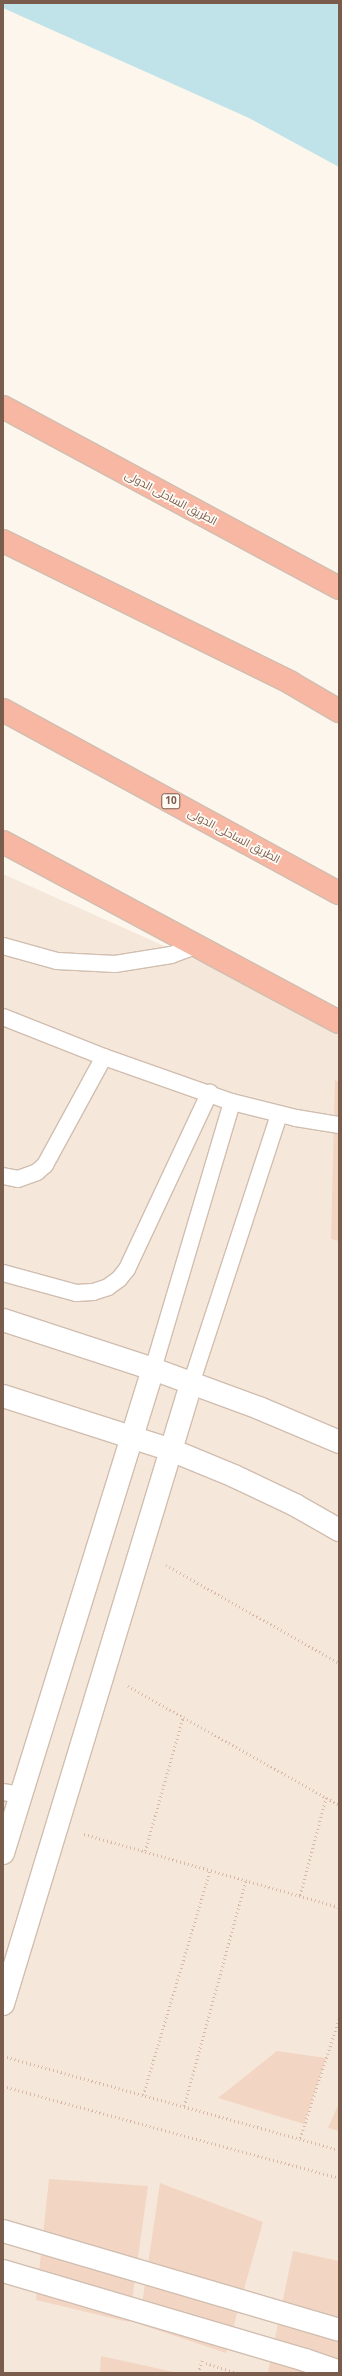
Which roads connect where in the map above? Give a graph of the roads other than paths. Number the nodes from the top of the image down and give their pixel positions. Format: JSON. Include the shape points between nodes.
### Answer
{"nodes":[{"id":1,"x":3,"y":407,"type":"edge"},
{"id":2,"x":3,"y":541,"type":"edge"},
{"id":3,"x":339,"y":588,"type":"edge"},
{"id":4,"x":3,"y":710,"type":"edge"},
{"id":5,"x":339,"y":711,"type":"edge"},
{"id":6,"x":3,"y":842,"type":"edge"},
{"id":7,"x":339,"y":893,"type":"edge"},
{"id":8,"x":198,"y":945,"type":"junction"},
{"id":9,"x":3,"y":946,"type":"edge"},
{"id":10,"x":3,"y":1017,"type":"edge"},
{"id":11,"x":339,"y":1022,"type":"edge"},
{"id":12,"x":104,"y":1057,"type":"junction"},
{"id":13,"x":210,"y":1092,"type":"junction"},
{"id":14,"x":232,"y":1102,"type":"junction"},
{"id":15,"x":279,"y":1114,"type":"junction"},
{"id":16,"x":339,"y":1126,"type":"edge"},
{"id":17,"x":3,"y":1176,"type":"edge"},
{"id":18,"x":3,"y":1272,"type":"edge"},
{"id":19,"x":3,"y":1320,"type":"edge"},
{"id":20,"x":153,"y":1370,"type":"junction"},
{"id":21,"x":191,"y":1384,"type":"junction"},
{"id":22,"x":3,"y":1396,"type":"edge"},
{"id":23,"x":132,"y":1436,"type":"junction"},
{"id":24,"x":339,"y":1442,"type":"edge"},
{"id":25,"x":171,"y":1450,"type":"junction"},
{"id":26,"x":339,"y":1530,"type":"edge"},
{"id":27,"x":12,"y":1794,"type":"edge"},
{"id":28,"x":3,"y":1853,"type":"edge"},
{"id":29,"x":3,"y":2004,"type":"edge"},
{"id":30,"x":3,"y":2231,"type":"edge"},
{"id":31,"x":3,"y":2272,"type":"edge"},
{"id":32,"x":339,"y":2330,"type":"edge"},
{"id":33,"x":339,"y":2372,"type":"edge"}],
"edges":[{"from":1,"to":3,"type":"highway","name":"الطريق الساحلى الدولى"},
{"from":2,"to":5,"type":"highway","via":[[290,683]]},
{"from":4,"to":7,"type":"highway","name":"الطريق الساحلى الدولى","number":"10"},
{"from":6,"to":8,"type":"highway"},
{"from":8,"to":9,"type":"lane","via":[[164,956],[115,964],[57,961]]},
{"from":8,"to":11,"type":"highway"},
{"from":10,"to":12,"type":"lane"},
{"from":12,"to":13,"type":"lane"},
{"from":12,"to":17,"type":"lane","via":[[45,1165],[23,1178]]},
{"from":13,"to":14,"type":"lane"},
{"from":13,"to":18,"type":"lane","via":[[127,1269],[119,1279],[108,1287],[93,1292],[76,1293]]},
{"from":14,"to":15,"type":"lane"},
{"from":14,"to":20,"type":"lane"},
{"from":15,"to":16,"type":"lane"},
{"from":15,"to":21,"type":"lane"},
{"from":19,"to":20,"type":"street"},
{"from":20,"to":21,"type":"street"},
{"from":20,"to":23,"type":"street"},
{"from":21,"to":24,"type":"street","via":[[259,1408]]},
{"from":21,"to":25,"type":"street"},
{"from":22,"to":23,"type":"street"},
{"from":23,"to":25,"type":"street"},
{"from":23,"to":27,"type":"street"},
{"from":25,"to":26,"type":"street","via":[[241,1479]]},
{"from":25,"to":29,"type":"street"},
{"from":27,"to":28,"type":"street"},
{"from":30,"to":32,"type":"street"},
{"from":31,"to":33,"type":"street"}]}
